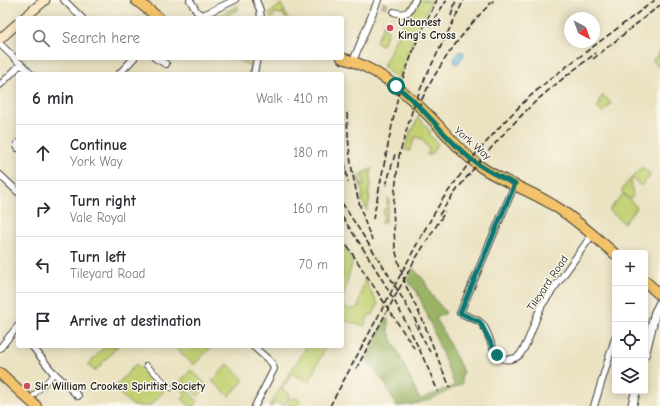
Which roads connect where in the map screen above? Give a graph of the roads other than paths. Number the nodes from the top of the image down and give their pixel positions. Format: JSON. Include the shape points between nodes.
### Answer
{"nodes":[{"id":1,"x":45,"y":0,"type":"edge"},
{"id":2,"x":64,"y":0,"type":"edge"},
{"id":3,"x":136,"y":0,"type":"edge"},
{"id":4,"x":190,"y":0,"type":"edge"},
{"id":5,"x":235,"y":0,"type":"edge"},
{"id":6,"x":256,"y":0,"type":"edge"},
{"id":7,"x":416,"y":0,"type":"edge"},
{"id":8,"x":379,"y":3,"type":"edge"},
{"id":9,"x":394,"y":12,"type":"tunnel mouth"},
{"id":10,"x":26,"y":16,"type":"edge"},
{"id":11,"x":80,"y":16,"type":"edge"},
{"id":12,"x":157,"y":16,"type":"edge"},
{"id":13,"x":261,"y":16,"type":"edge"},
{"id":14,"x":16,"y":26,"type":"edge"},
{"id":15,"x":0,"y":39,"type":"edge"},
{"id":16,"x":0,"y":44,"type":"edge"},
{"id":17,"x":344,"y":59,"type":"edge"},
{"id":18,"x":132,"y":60,"type":"edge"},
{"id":19,"x":159,"y":60,"type":"edge"},
{"id":20,"x":257,"y":60,"type":"edge"},
{"id":21,"x":353,"y":61,"type":"junction"},
{"id":22,"x":20,"y":64,"type":"junction"},
{"id":23,"x":166,"y":64,"type":"dead end"},
{"id":24,"x":29,"y":72,"type":"edge"},
{"id":25,"x":122,"y":72,"type":"edge"},
{"id":26,"x":254,"y":72,"type":"edge"},
{"id":27,"x":0,"y":85,"type":"edge"},
{"id":28,"x":0,"y":175,"type":"edge"},
{"id":29,"x":515,"y":184,"type":"junction"},
{"id":30,"x":16,"y":190,"type":"edge"},
{"id":31,"x":592,"y":235,"type":"junction"},
{"id":32,"x":612,"y":252,"type":"edge"},
{"id":33,"x":648,"y":283,"type":"edge"},
{"id":34,"x":660,"y":295,"type":"edge"},
{"id":35,"x":16,"y":330,"type":"edge"},
{"id":36,"x":648,"y":342,"type":"edge"},
{"id":37,"x":0,"y":348,"type":"edge"},
{"id":38,"x":34,"y":348,"type":"edge"},
{"id":39,"x":260,"y":348,"type":"edge"},
{"id":40,"x":612,"y":348,"type":"edge"},
{"id":41,"x":146,"y":365,"type":"dead end"},
{"id":42,"x":0,"y":373,"type":"edge"},
{"id":43,"x":52,"y":376,"type":"dead end"},
{"id":44,"x":171,"y":388,"type":"dead end"},
{"id":45,"x":635,"y":394,"type":"edge"},
{"id":46,"x":34,"y":395,"type":"dead end"},
{"id":47,"x":78,"y":396,"type":"dead end"},
{"id":48,"x":36,"y":406,"type":"edge"},
{"id":49,"x":255,"y":406,"type":"edge"},
{"id":50,"x":594,"y":406,"type":"edge"},
{"id":51,"x":632,"y":406,"type":"edge"}],
"edges":[{"from":1,"to":10,"type":"main road"},
{"from":2,"to":11,"type":"street"},
{"from":3,"to":12,"type":"main road"},
{"from":4,"to":5,"type":"street","via":[[197,12],[203,15]]},
{"from":6,"to":13,"type":"street"},
{"from":7,"to":9,"type":"street","via":[[408,12]]},
{"from":8,"to":21,"type":"street"},
{"from":14,"to":15,"type":"main road"},
{"from":16,"to":22,"type":"street"},
{"from":17,"to":21,"type":"main road","name":"York Way"},
{"from":18,"to":25,"type":"street"},
{"from":19,"to":23,"type":"street"},
{"from":20,"to":26,"type":"street"},
{"from":21,"to":29,"type":"main road","name":"York Way","via":[[368,67],[402,91],[458,148],[479,165]]},
{"from":22,"to":24,"type":"street"},
{"from":22,"to":27,"type":"street"},
{"from":28,"to":30,"type":"street"},
{"from":29,"to":31,"type":"main road","name":"York Way","via":[[553,205]]},
{"from":29,"to":31,"type":"street","name":"Tileyard Road","via":[[460,313],[480,322],[497,355],[505,360],[520,355],[542,305]]},
{"from":31,"to":32,"type":"main road","name":"York Way"},
{"from":33,"to":34,"type":"main road"},
{"from":34,"to":36,"type":"street"},
{"from":35,"to":37,"type":"street"},
{"from":38,"to":47,"type":"street","via":[[51,370]]},
{"from":39,"to":49,"type":"street","via":[[274,369]]},
{"from":40,"to":50,"type":"street"},
{"from":41,"to":44,"type":"street"},
{"from":42,"to":48,"type":"main road"},
{"from":43,"to":46,"type":"street"},
{"from":45,"to":51,"type":"street"}]}
